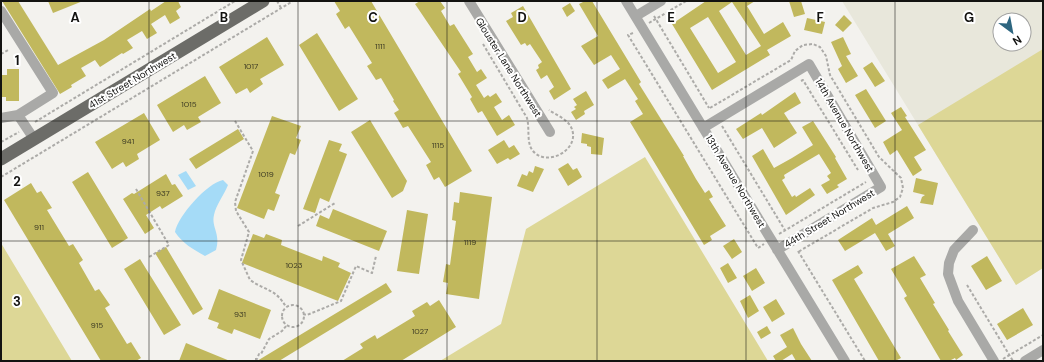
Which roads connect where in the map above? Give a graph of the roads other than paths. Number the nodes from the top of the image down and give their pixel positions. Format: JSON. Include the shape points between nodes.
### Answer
{"nodes":[{"id":1,"x":262,"y":1,"type":"edge"},
{"id":2,"x":469,"y":1,"type":"edge"},
{"id":3,"x":626,"y":1,"type":"edge"},
{"id":4,"x":661,"y":1,"type":"edge"},
{"id":5,"x":1,"y":11,"type":"edge"},
{"id":6,"x":636,"y":16,"type":"junction"},
{"id":7,"x":18,"y":115,"type":"junction"},
{"id":8,"x":1,"y":118,"type":"edge"},
{"id":9,"x":703,"y":128,"type":"junction"},
{"id":10,"x":550,"y":132,"type":"dead end"},
{"id":11,"x":34,"y":139,"type":"junction"},
{"id":12,"x":1,"y":159,"type":"edge"},
{"id":13,"x":881,"y":187,"type":"joint"},
{"id":14,"x":973,"y":230,"type":"dead end"},
{"id":15,"x":777,"y":250,"type":"junction"},
{"id":16,"x":1043,"y":350,"type":"edge"},
{"id":17,"x":845,"y":361,"type":"edge"},
{"id":18,"x":994,"y":361,"type":"edge"},
{"id":19,"x":1025,"y":361,"type":"edge"}],
"edges":[{"from":1,"to":11,"type":"main road","name":"41st Street Northwest"},
{"from":2,"to":10,"type":"street","name":"Glouster Lane Northwest"},
{"from":3,"to":6,"type":"street","name":"13th Avenue Northwest"},
{"from":4,"to":6,"type":"street"},
{"from":5,"to":7,"type":"street","via":[[53,93]]},
{"from":6,"to":9,"type":"street","name":"13th Avenue Northwest"},
{"from":7,"to":8,"type":"street"},
{"from":7,"to":11,"type":"street"},
{"from":9,"to":13,"type":"street","name":"14th Avenue Northwest","via":[[810,64]]},
{"from":9,"to":15,"type":"street","name":"13th Avenue Northwest"},
{"from":11,"to":12,"type":"main road","name":"41st Street Northwest"},
{"from":13,"to":15,"type":"street","name":"44th Street Northwest"},
{"from":14,"to":18,"type":"street","via":[[954,250],[948,274],[958,301]]},
{"from":15,"to":17,"type":"street","name":"13th Avenue Northwest"},
{"from":16,"to":19,"type":"street"}]}
